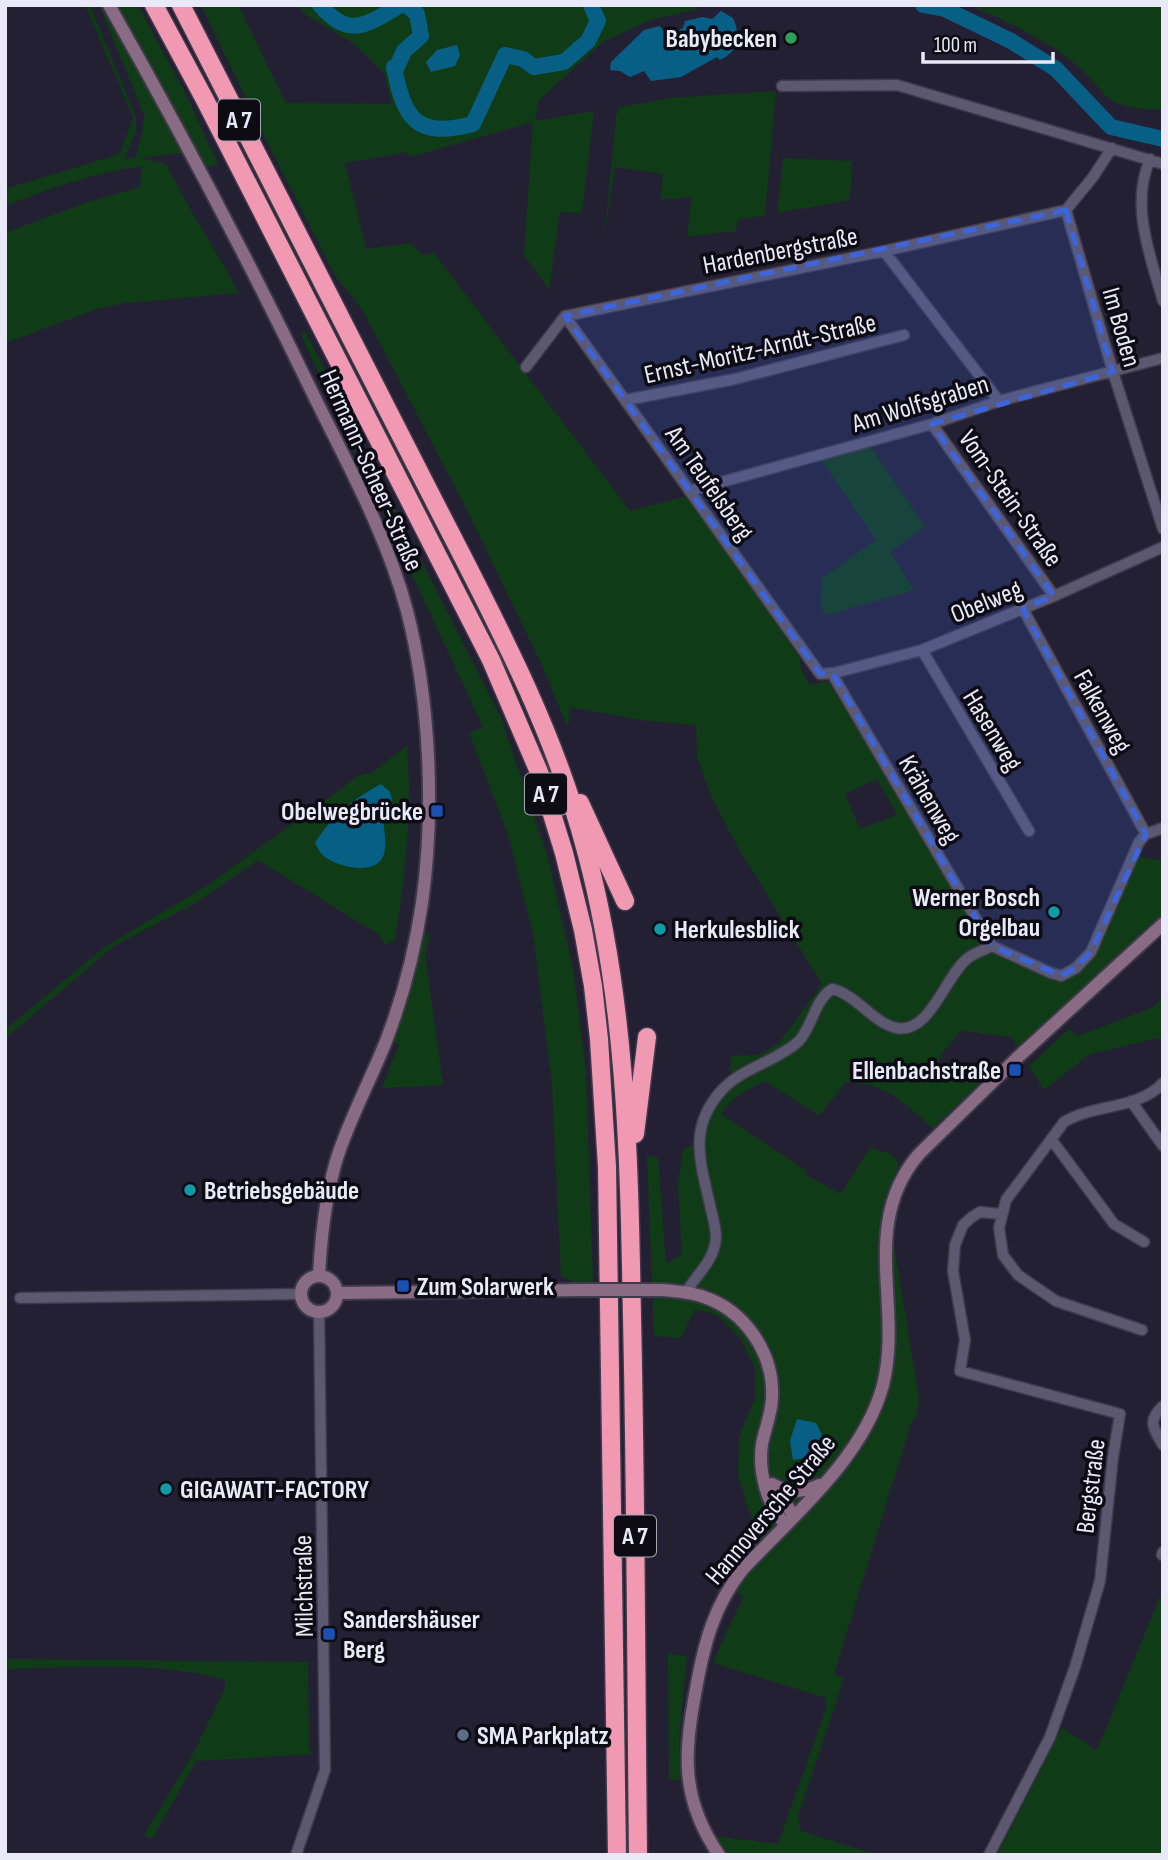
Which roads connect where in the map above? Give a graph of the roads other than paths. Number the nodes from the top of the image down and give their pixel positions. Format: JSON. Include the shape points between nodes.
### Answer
{"nodes":[{"id":1,"x":109,"y":5,"type":"edge"},
{"id":2,"x":154,"y":5,"type":"edge"},
{"id":3,"x":181,"y":5,"type":"edge"},
{"id":4,"x":782,"y":86,"type":"dead end"},
{"id":5,"x":1112,"y":148,"type":"junction"},
{"id":6,"x":1150,"y":159,"type":"junction"},
{"id":7,"x":1163,"y":164,"type":"edge"},
{"id":8,"x":1066,"y":209,"type":"junction"},
{"id":9,"x":884,"y":251,"type":"junction"},
{"id":10,"x":1163,"y":301,"type":"edge"},
{"id":11,"x":565,"y":316,"type":"junction"},
{"id":12,"x":904,"y":335,"type":"dead end"},
{"id":13,"x":1163,"y":358,"type":"edge"},
{"id":14,"x":526,"y":367,"type":"dead end"},
{"id":15,"x":1113,"y":372,"type":"junction"},
{"id":16,"x":626,"y":400,"type":"junction"},
{"id":17,"x":999,"y":401,"type":"junction"},
{"id":18,"x":932,"y":424,"type":"junction"},
{"id":19,"x":689,"y":491,"type":"junction"},
{"id":20,"x":1163,"y":529,"type":"edge"},
{"id":21,"x":1163,"y":547,"type":"edge"},
{"id":22,"x":1054,"y":596,"type":"junction"},
{"id":23,"x":1023,"y":609,"type":"junction"},
{"id":24,"x":922,"y":650,"type":"junction"},
{"id":25,"x":834,"y":673,"type":"junction"},
{"id":26,"x":820,"y":674,"type":"joint"},
{"id":27,"x":559,"y":765,"type":"junction"},
{"id":28,"x":1163,"y":828,"type":"edge"},
{"id":29,"x":1029,"y":831,"type":"dead end"},
{"id":30,"x":1146,"y":834,"type":"junction"},
{"id":31,"x":625,"y":901,"type":"dead end"},
{"id":32,"x":1163,"y":924,"type":"edge"},
{"id":33,"x":992,"y":946,"type":"junction"},
{"id":34,"x":647,"y":1037,"type":"dead end"},
{"id":35,"x":1163,"y":1083,"type":"edge"},
{"id":36,"x":1131,"y":1101,"type":"junction"},
{"id":37,"x":1051,"y":1139,"type":"junction"},
{"id":38,"x":1163,"y":1146,"type":"edge"},
{"id":39,"x":629,"y":1165,"type":"junction"},
{"id":40,"x":1001,"y":1214,"type":"junction"},
{"id":41,"x":1144,"y":1242,"type":"dead end"},
{"id":42,"x":319,"y":1276,"type":"junction"},
{"id":43,"x":686,"y":1292,"type":"junction"},
{"id":44,"x":337,"y":1293,"type":"junction"},
{"id":45,"x":301,"y":1294,"type":"junction"},
{"id":46,"x":20,"y":1298,"type":"dead end"},
{"id":47,"x":318,"y":1312,"type":"junction"},
{"id":48,"x":1142,"y":1330,"type":"dead end"},
{"id":49,"x":1163,"y":1406,"type":"edge"},
{"id":50,"x":1163,"y":1445,"type":"edge"},
{"id":51,"x":828,"y":1479,"type":"junction"},
{"id":52,"x":768,"y":1480,"type":"junction"},
{"id":53,"x":790,"y":1520,"type":"junction"},
{"id":54,"x":296,"y":1855,"type":"edge"},
{"id":55,"x":617,"y":1855,"type":"edge"},
{"id":56,"x":638,"y":1855,"type":"edge"},
{"id":57,"x":719,"y":1855,"type":"edge"},
{"id":58,"x":989,"y":1855,"type":"edge"}],
"edges":[{"from":1,"to":42,"type":"main road","name":"Hermann-Scheer-Straße","via":[[233,232],[378,529],[400,587],[417,655],[428,797],[422,902],[400,1001],[337,1157]]},
{"from":2,"to":55,"type":"highway","number":"A 7","via":[[491,660],[539,772],[564,853],[593,986],[607,1153]]},
{"from":3,"to":27,"type":"highway","number":"A 7","via":[[509,649]]},
{"from":4,"to":5,"type":"street","via":[[897,85]]},
{"from":5,"to":6,"type":"street"},
{"from":5,"to":8,"type":"street"},
{"from":6,"to":7,"type":"street"},
{"from":6,"to":10,"type":"street","via":[[1141,194],[1144,235]]},
{"from":8,"to":9,"type":"street","name":"Hardenbergstraße"},
{"from":8,"to":15,"type":"street","name":"Im Boden"},
{"from":9,"to":11,"type":"street","name":"Hardenbergstraße"},
{"from":9,"to":17,"type":"street","name":"Vom-Stein-Straße"},
{"from":11,"to":14,"type":"street"},
{"from":11,"to":16,"type":"street","name":"Am Teufelsberg"},
{"from":12,"to":16,"type":"street","name":"Ernst-Moritz-Arndt-Straße","via":[[735,379]]},
{"from":13,"to":15,"type":"street","name":"Am Wolfsgraben"},
{"from":15,"to":17,"type":"street","name":"Am Wolfsgraben"},
{"from":15,"to":20,"type":"street","name":"Im Boden"},
{"from":16,"to":19,"type":"street","name":"Am Teufelsberg"},
{"from":17,"to":18,"type":"street","name":"Am Wolfsgraben"},
{"from":18,"to":19,"type":"street","name":"Am Wolfsgraben"},
{"from":18,"to":22,"type":"street","name":"Vom-Stein-Straße"},
{"from":19,"to":26,"type":"street","name":"Am Teufelsberg"},
{"from":21,"to":22,"type":"street","name":"Obelweg"},
{"from":22,"to":23,"type":"street","name":"Obelweg"},
{"from":23,"to":24,"type":"street","name":"Obelweg"},
{"from":23,"to":30,"type":"street","name":"Falkenweg"},
{"from":24,"to":25,"type":"street","name":"Obelweg"},
{"from":24,"to":29,"type":"street","name":"Hasenweg"},
{"from":25,"to":26,"type":"street","name":"Obelweg"},
{"from":25,"to":33,"type":"street","name":"Krähenweg"},
{"from":27,"to":31,"type":"highway"},
{"from":27,"to":39,"type":"highway","number":"A 7","via":[[586,849],[608,950],[626,1098]]},
{"from":28,"to":30,"type":"street"},
{"from":30,"to":33,"type":"street","via":[[1091,952],[1076,968],[1061,976]]},
{"from":32,"to":51,"type":"main road","name":"Hannoversche Straße","via":[[1016,1059],[907,1168],[887,1223],[883,1386],[857,1442]]},
{"from":33,"to":43,"type":"street","via":[[968,958],[926,1017],[911,1027],[892,1027],[832,989],[820,1000],[801,1039],[721,1091],[703,1117],[699,1136],[716,1237],[708,1262]]},
{"from":34,"to":39,"type":"highway"},
{"from":35,"to":36,"type":"street"},
{"from":36,"to":37,"type":"street","via":[[1076,1115]]},
{"from":36,"to":38,"type":"street"},
{"from":37,"to":40,"type":"street","via":[[1006,1200]]},
{"from":37,"to":41,"type":"street","via":[[1114,1224]]},
{"from":39,"to":56,"type":"highway","number":"A 7"},
{"from":40,"to":48,"type":"street","via":[[1003,1255],[1025,1281],[1056,1301]]},
{"from":40,"to":58,"type":"street","name":"Bergstraße","via":[[980,1212],[972,1217],[963,1224],[956,1245],[953,1271],[965,1340],[960,1370],[1120,1414],[1100,1581],[1075,1667],[1050,1737]]},
{"from":42,"to":44,"type":"main road","via":[[332,1281]]},
{"from":42,"to":45,"type":"main road","via":[[306,1281]]},
{"from":43,"to":44,"type":"main road","bridge":true},
{"from":43,"to":52,"type":"main road","via":[[732,1312],[763,1352],[772,1388],[762,1449]]},
{"from":44,"to":47,"type":"main road","via":[[333,1306]]},
{"from":45,"to":46,"type":"street"},
{"from":45,"to":47,"type":"main road","via":[[305,1306]]},
{"from":47,"to":54,"type":"street","name":"Milchstraße","via":[[325,1770]]},
{"from":49,"to":50,"type":"street","via":[[1154,1414],[1153,1425]]},
{"from":51,"to":52,"type":"main road","via":[[797,1492]]},
{"from":51,"to":53,"type":"main road","name":"Hannoversche Straße"},
{"from":52,"to":53,"type":"main road","via":[[771,1503]]},
{"from":53,"to":57,"type":"main road","name":"Hannoversche Straße","via":[[730,1587],[711,1623],[700,1663],[687,1735],[687,1763],[698,1818]]}]}
